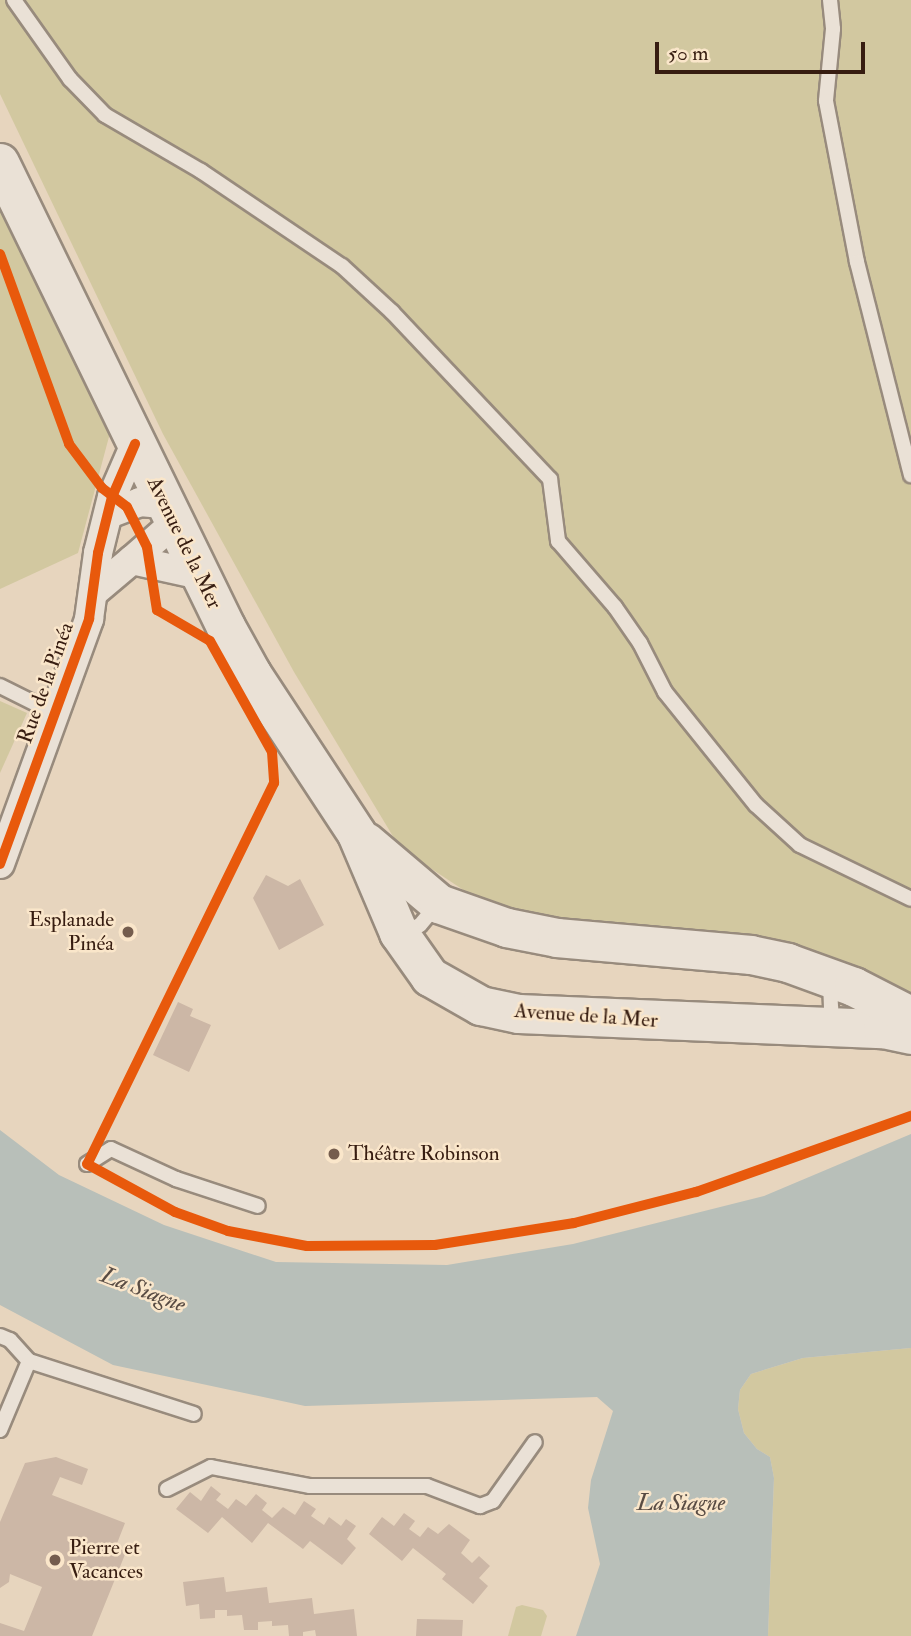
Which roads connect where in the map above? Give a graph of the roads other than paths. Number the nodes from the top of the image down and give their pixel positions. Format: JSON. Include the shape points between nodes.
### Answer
{"nodes":[{"id":1,"x":14,"y":0,"type":"edge"},
{"id":2,"x":830,"y":0,"type":"edge"},
{"id":3,"x":0,"y":163,"type":"edge"},
{"id":4,"x":135,"y":444,"type":"junction"},
{"id":5,"x":911,"y":475,"type":"edge"},
{"id":6,"x":109,"y":513,"type":"junction"},
{"id":7,"x":169,"y":514,"type":"junction"},
{"id":8,"x":132,"y":560,"type":"junction"},
{"id":9,"x":200,"y":575,"type":"junction"},
{"id":10,"x":94,"y":592,"type":"junction"},
{"id":11,"x":0,"y":686,"type":"edge"},
{"id":12,"x":57,"y":714,"type":"junction"},
{"id":13,"x":357,"y":834,"type":"junction"},
{"id":14,"x":0,"y":864,"type":"edge"},
{"id":15,"x":911,"y":898,"type":"edge"},
{"id":16,"x":439,"y":904,"type":"junction"},
{"id":17,"x":400,"y":933,"type":"junction"},
{"id":18,"x":830,"y":978,"type":"junction"},
{"id":19,"x":911,"y":1016,"type":"edge"},
{"id":20,"x":825,"y":1027,"type":"junction"},
{"id":21,"x":911,"y":1035,"type":"edge"},
{"id":22,"x":87,"y":1164,"type":"dead end"},
{"id":23,"x":258,"y":1206,"type":"dead end"},
{"id":24,"x":0,"y":1336,"type":"edge"},
{"id":25,"x":29,"y":1361,"type":"junction"},
{"id":26,"x":194,"y":1414,"type":"dead end"},
{"id":27,"x":0,"y":1430,"type":"edge"},
{"id":28,"x":535,"y":1442,"type":"dead end"},
{"id":29,"x":167,"y":1489,"type":"dead end"}],
"edges":[{"from":1,"to":15,"type":"lane","via":[[70,79],[106,115],[201,171],[342,266],[391,312],[550,479],[558,541],[615,607],[665,692],[756,805],[800,845]]},
{"from":2,"to":5,"type":"lane","via":[[833,29],[825,101],[857,262]]},
{"from":3,"to":4,"type":"main road","name":"Avenue de la Mer"},
{"from":4,"to":6,"type":"street","name":"Rue de la Pinéa"},
{"from":4,"to":7,"type":"main road","name":"Avenue de la Mer"},
{"from":6,"to":7,"type":"street","via":[[140,502]]},
{"from":6,"to":10,"type":"street","name":"Rue de la Pinéa"},
{"from":7,"to":8,"type":"street"},
{"from":7,"to":9,"type":"main road","name":"Avenue de la Mer"},
{"from":8,"to":9,"type":"street"},
{"from":8,"to":10,"type":"street"},
{"from":9,"to":13,"type":"main road","name":"Avenue de la Mer","via":[[252,674]]},
{"from":10,"to":12,"type":"street","name":"Rue de la Pinéa"},
{"from":11,"to":12,"type":"lane"},
{"from":12,"to":14,"type":"street","name":"Rue de la Pinéa"},
{"from":13,"to":16,"type":"main road","name":"Avenue de la Mer"},
{"from":13,"to":17,"type":"main road","name":"Avenue de la Mer"},
{"from":16,"to":17,"type":"lane","via":[[420,925]]},
{"from":16,"to":18,"type":"main road","name":"Avenue de la Mer","via":[[507,928],[557,938],[751,955]]},
{"from":17,"to":20,"type":"main road","name":"Avenue de la Mer","via":[[430,977],[481,1006],[562,1017]]},
{"from":18,"to":19,"type":"main road","name":"Avenue de la Mer"},
{"from":18,"to":20,"type":"lane","via":[[831,1008]]},
{"from":20,"to":21,"type":"main road","name":"Avenue de la Mer"},
{"from":22,"to":23,"type":"lane","via":[[111,1149],[176,1179]]},
{"from":24,"to":25,"type":"lane"},
{"from":25,"to":26,"type":"lane"},
{"from":25,"to":27,"type":"lane"},
{"from":28,"to":29,"type":"lane","via":[[493,1501],[480,1506],[427,1486],[310,1486],[211,1467]]}]}
